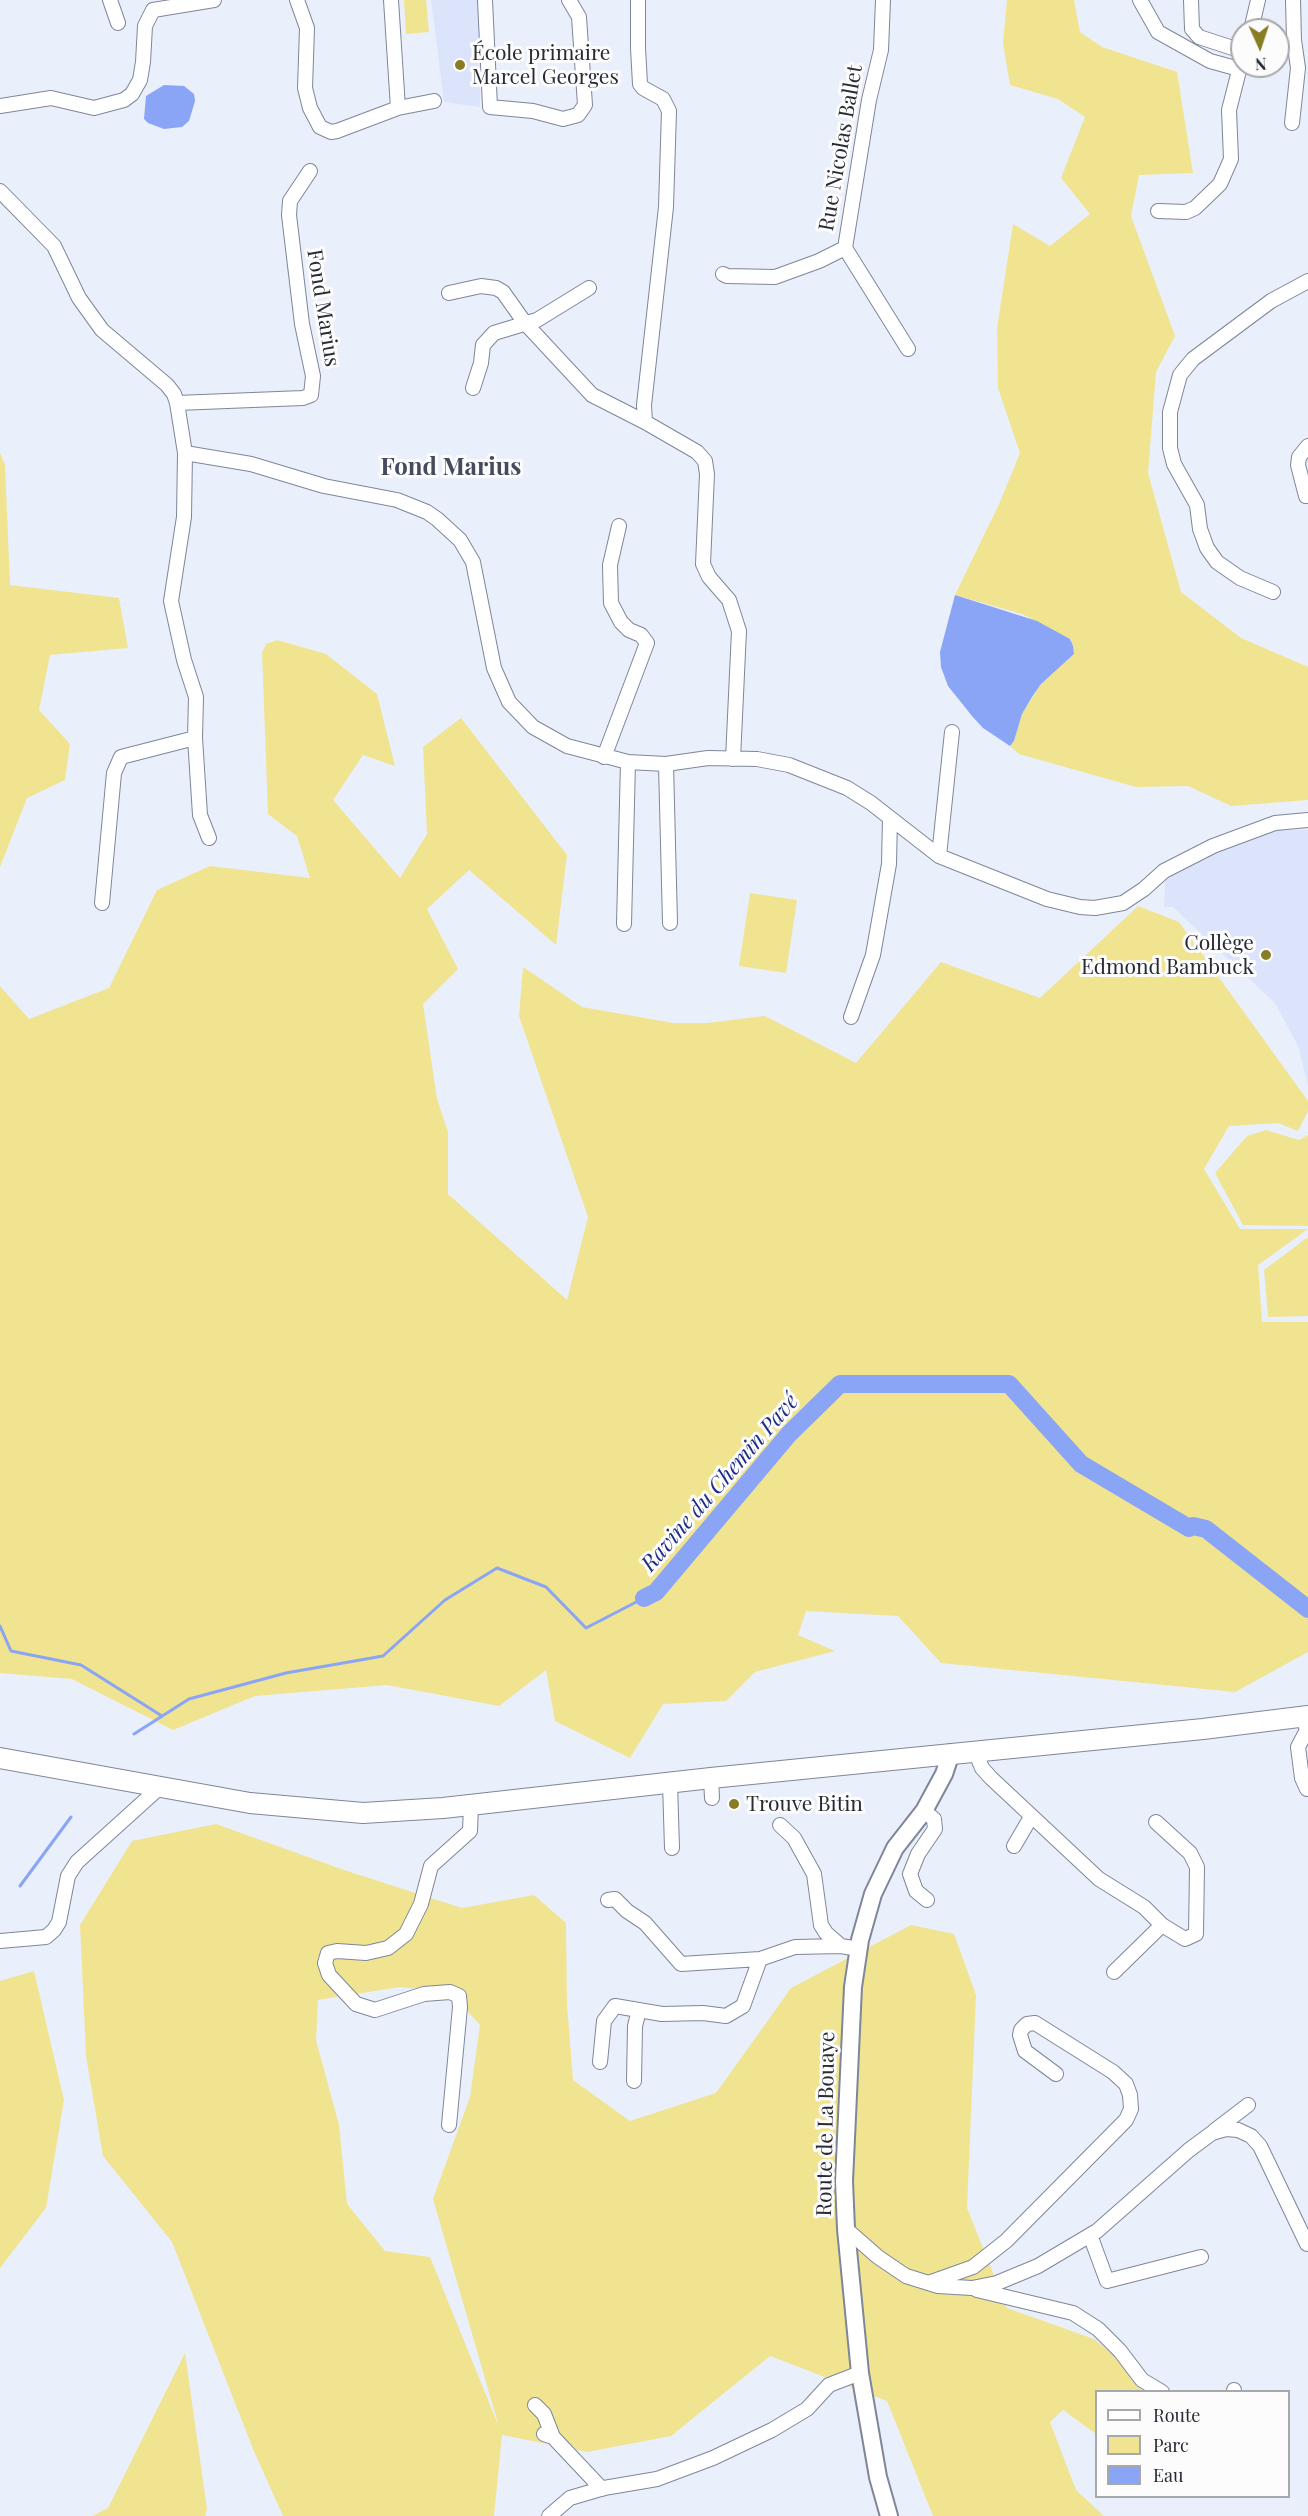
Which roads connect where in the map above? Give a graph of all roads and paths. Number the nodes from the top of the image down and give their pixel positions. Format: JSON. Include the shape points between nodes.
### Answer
{"nodes":[{"id":1,"x":110,"y":0,"type":"edge"},
{"id":2,"x":214,"y":0,"type":"edge"},
{"id":3,"x":297,"y":0,"type":"edge"},
{"id":4,"x":391,"y":0,"type":"edge"},
{"id":5,"x":484,"y":0,"type":"edge"},
{"id":6,"x":569,"y":0,"type":"edge"},
{"id":7,"x":638,"y":0,"type":"edge"},
{"id":8,"x":883,"y":0,"type":"edge"},
{"id":9,"x":1140,"y":0,"type":"edge"},
{"id":10,"x":1191,"y":0,"type":"edge"},
{"id":11,"x":1258,"y":0,"type":"edge"},
{"id":12,"x":1293,"y":0,"type":"edge"},
{"id":13,"x":1254,"y":18,"type":"edge"},
{"id":14,"x":118,"y":23,"type":"dead end"},
{"id":15,"x":1230,"y":47,"type":"edge"},
{"id":16,"x":1230,"y":63,"type":"edge"},
{"id":17,"x":1237,"y":78,"type":"edge"},
{"id":18,"x":434,"y":101,"type":"dead end"},
{"id":19,"x":0,"y":106,"type":"edge"},
{"id":20,"x":398,"y":108,"type":"junction"},
{"id":21,"x":1292,"y":123,"type":"dead end"},
{"id":22,"x":310,"y":171,"type":"dead end"},
{"id":23,"x":0,"y":191,"type":"edge"},
{"id":24,"x":1158,"y":211,"type":"dead end"},
{"id":25,"x":844,"y":248,"type":"junction"},
{"id":26,"x":723,"y":274,"type":"dead end"},
{"id":27,"x":1308,"y":280,"type":"edge"},
{"id":28,"x":589,"y":288,"type":"dead end"},
{"id":29,"x":449,"y":293,"type":"dead end"},
{"id":30,"x":525,"y":323,"type":"junction"},
{"id":31,"x":908,"y":349,"type":"dead end"},
{"id":32,"x":473,"y":388,"type":"dead end"},
{"id":33,"x":177,"y":403,"type":"junction"},
{"id":34,"x":645,"y":422,"type":"junction"},
{"id":35,"x":1308,"y":446,"type":"edge"},
{"id":36,"x":185,"y":453,"type":"junction"},
{"id":37,"x":1308,"y":496,"type":"edge"},
{"id":38,"x":619,"y":526,"type":"dead end"},
{"id":39,"x":1273,"y":592,"type":"dead end"},
{"id":40,"x":952,"y":732,"type":"dead end"},
{"id":41,"x":195,"y":738,"type":"junction"},
{"id":42,"x":604,"y":757,"type":"junction"},
{"id":43,"x":733,"y":759,"type":"junction"},
{"id":44,"x":628,"y":762,"type":"junction"},
{"id":45,"x":666,"y":764,"type":"junction"},
{"id":46,"x":890,"y":818,"type":"junction"},
{"id":47,"x":1308,"y":820,"type":"edge"},
{"id":48,"x":209,"y":838,"type":"dead end"},
{"id":49,"x":939,"y":856,"type":"junction"},
{"id":50,"x":102,"y":903,"type":"dead end"},
{"id":51,"x":670,"y":923,"type":"dead end"},
{"id":52,"x":624,"y":924,"type":"dead end"},
{"id":53,"x":851,"y":1017,"type":"dead end"},
{"id":54,"x":1305,"y":1716,"type":"edge"},
{"id":55,"x":975,"y":1751,"type":"junction"},
{"id":56,"x":951,"y":1753,"type":"junction"},
{"id":57,"x":0,"y":1758,"type":"edge"},
{"id":58,"x":711,"y":1778,"type":"junction"},
{"id":59,"x":670,"y":1783,"type":"junction"},
{"id":60,"x":159,"y":1788,"type":"junction"},
{"id":61,"x":1306,"y":1789,"type":"edge"},
{"id":62,"x":712,"y":1798,"type":"dead end"},
{"id":63,"x":471,"y":1805,"type":"junction"},
{"id":64,"x":924,"y":1811,"type":"junction"},
{"id":65,"x":1031,"y":1817,"type":"junction"},
{"id":66,"x":1156,"y":1822,"type":"dead end"},
{"id":67,"x":780,"y":1825,"type":"dead end"},
{"id":68,"x":1014,"y":1846,"type":"dead end"},
{"id":69,"x":672,"y":1848,"type":"dead end"},
{"id":70,"x":608,"y":1900,"type":"dead end"},
{"id":71,"x":927,"y":1900,"type":"dead end"},
{"id":72,"x":1162,"y":1924,"type":"junction"},
{"id":73,"x":0,"y":1941,"type":"edge"},
{"id":74,"x":841,"y":1946,"type":"junction"},
{"id":75,"x":859,"y":1949,"type":"junction"},
{"id":76,"x":760,"y":1959,"type":"junction"},
{"id":77,"x":1114,"y":1972,"type":"dead end"},
{"id":78,"x":639,"y":2010,"type":"junction"},
{"id":79,"x":600,"y":2062,"type":"dead end"},
{"id":80,"x":1056,"y":2074,"type":"dead end"},
{"id":81,"x":634,"y":2081,"type":"dead end"},
{"id":82,"x":1248,"y":2105,"type":"dead end"},
{"id":83,"x":449,"y":2125,"type":"dead end"},
{"id":84,"x":1211,"y":2134,"type":"junction"},
{"id":85,"x":846,"y":2229,"type":"junction"},
{"id":86,"x":1090,"y":2235,"type":"junction"},
{"id":87,"x":1307,"y":2244,"type":"edge"},
{"id":88,"x":1201,"y":2257,"type":"dead end"},
{"id":89,"x":928,"y":2283,"type":"junction"},
{"id":90,"x":972,"y":2288,"type":"junction"},
{"id":91,"x":860,"y":2373,"type":"junction"},
{"id":92,"x":1160,"y":2390,"type":"edge"},
{"id":93,"x":535,"y":2405,"type":"dead end"},
{"id":94,"x":602,"y":2489,"type":"junction"},
{"id":95,"x":549,"y":2516,"type":"edge"},
{"id":96,"x":889,"y":2516,"type":"edge"}],
"edges":[{"from":1,"to":14,"type":"street"},
{"from":2,"to":19,"type":"street","via":[[153,10],[145,26],[140,80],[124,100],[94,108],[51,98]]},
{"from":3,"to":20,"type":"street","via":[[307,28],[305,88],[317,123],[325,130],[337,131]]},
{"from":4,"to":20,"type":"street"},
{"from":5,"to":6,"type":"street","via":[[490,107],[570,119],[583,110],[585,86],[579,17]]},
{"from":7,"to":34,"type":"street","via":[[640,84],[663,99],[669,111],[666,207]]},
{"from":8,"to":25,"type":"street","name":"Rue Nicolas Ballet","via":[[881,50]]},
{"from":9,"to":16,"type":"street","via":[[1158,32],[1210,61]]},
{"from":10,"to":15,"type":"street","via":[[1192,29],[1199,37]]},
{"from":11,"to":13,"type":"street"},
{"from":12,"to":21,"type":"street","via":[[1298,68]]},
{"from":17,"to":24,"type":"street","via":[[1229,110],[1231,159],[1221,184],[1186,212]]},
{"from":18,"to":20,"type":"street"},
{"from":22,"to":33,"type":"street","name":"Fond Marius","via":[[290,201],[289,215],[302,324],[313,376],[311,395]]},
{"from":23,"to":33,"type":"street","via":[[54,246],[79,298],[102,330],[167,385]]},
{"from":25,"to":26,"type":"street","name":"Rue Nicolas Ballet","via":[[776,277]]},
{"from":25,"to":31,"type":"street"},
{"from":27,"to":39,"type":"street","via":[[1271,301],[1193,359],[1180,375],[1170,412],[1174,464],[1197,505],[1207,548],[1232,573]]},
{"from":28,"to":30,"type":"street","via":[[553,312]]},
{"from":29,"to":30,"type":"street","via":[[482,286],[496,288],[514,305]]},
{"from":30,"to":32,"type":"street","via":[[494,333],[483,345],[482,363]]},
{"from":30,"to":34,"type":"street","via":[[592,395]]},
{"from":33,"to":36,"type":"street"},
{"from":34,"to":43,"type":"street","via":[[697,452],[705,461],[703,564],[729,600],[739,631]]},
{"from":35,"to":37,"type":"street","via":[[1298,465]]},
{"from":36,"to":41,"type":"street","via":[[184,517],[171,601],[196,697]]},
{"from":36,"to":42,"type":"street","via":[[251,464],[324,486],[390,499],[437,519],[460,540],[473,562],[494,668],[509,702],[521,717],[549,737]]},
{"from":38,"to":42,"type":"street","via":[[610,565],[611,603],[621,622],[647,644]]},
{"from":40,"to":49,"type":"street"},
{"from":41,"to":48,"type":"street","via":[[200,815]]},
{"from":41,"to":50,"type":"street","via":[[121,757],[114,773]]},
{"from":42,"to":44,"type":"street"},
{"from":43,"to":45,"type":"street"},
{"from":43,"to":46,"type":"street","via":[[775,762],[814,774],[847,788]]},
{"from":44,"to":45,"type":"street"},
{"from":44,"to":52,"type":"street"},
{"from":45,"to":51,"type":"street"},
{"from":46,"to":49,"type":"street"},
{"from":46,"to":53,"type":"street","via":[[889,864],[873,955]]},
{"from":47,"to":49,"type":"street","via":[[1275,823],[1213,846],[1164,871],[1124,903],[1095,908],[1047,899]]},
{"from":54,"to":55,"type":"highway"},
{"from":54,"to":61,"type":"street","via":[[1307,1730],[1298,1747]]},
{"from":55,"to":56,"type":"highway"},
{"from":55,"to":65,"type":"street","via":[[982,1768]]},
{"from":56,"to":58,"type":"highway"},
{"from":56,"to":64,"type":"main road","name":"Route de La Bouaye"},
{"from":57,"to":60,"type":"highway"},
{"from":58,"to":59,"type":"highway"},
{"from":58,"to":62,"type":"street"},
{"from":59,"to":63,"type":"highway"},
{"from":59,"to":69,"type":"street"},
{"from":60,"to":63,"type":"highway","via":[[250,1803],[363,1813]]},
{"from":60,"to":73,"type":"street","via":[[76,1862],[68,1876],[54,1930],[46,1937]]},
{"from":63,"to":83,"type":"street","via":[[470,1831],[431,1866],[421,1904],[406,1934],[388,1948],[366,1953],[328,1953],[326,1963],[329,1975],[356,2004],[375,2010],[424,1994],[450,1992],[459,1996]]},
{"from":64,"to":71,"type":"street","via":[[934,1819],[934,1829],[910,1874],[916,1891]]},
{"from":64,"to":75,"type":"main road","name":"Route de La Bouaye","via":[[895,1848],[878,1885]]},
{"from":65,"to":68,"type":"street"},
{"from":65,"to":72,"type":"street","via":[[1100,1879],[1144,1907]]},
{"from":66,"to":72,"type":"street","via":[[1190,1853],[1197,1867],[1196,1934],[1185,1939]]},
{"from":67,"to":74,"type":"street","via":[[794,1838],[814,1874],[821,1924]]},
{"from":70,"to":76,"type":"street","via":[[615,1899],[645,1923],[681,1964]]},
{"from":72,"to":77,"type":"street"},
{"from":74,"to":75,"type":"street"},
{"from":74,"to":76,"type":"street","via":[[795,1947]]},
{"from":75,"to":85,"type":"main road","name":"Route de La Bouaye","via":[[853,1987],[846,2125]]},
{"from":76,"to":78,"type":"street","via":[[742,2006],[726,2016]]},
{"from":78,"to":79,"type":"street","via":[[615,2006],[609,2013],[604,2022]]},
{"from":78,"to":81,"type":"street","via":[[634,2026]]},
{"from":80,"to":89,"type":"street","via":[[1025,2051],[1020,2036],[1027,2024],[1035,2023],[1126,2084],[1131,2109],[1126,2120],[1006,2241],[973,2267]]},
{"from":82,"to":84,"type":"street"},
{"from":84,"to":86,"type":"street"},
{"from":84,"to":87,"type":"street","via":[[1226,2129],[1251,2136],[1269,2163]]},
{"from":85,"to":89,"type":"street","via":[[906,2276]]},
{"from":85,"to":91,"type":"main road","name":"Route de La Bouaye"},
{"from":86,"to":88,"type":"street","via":[[1107,2281]]},
{"from":86,"to":90,"type":"street","via":[[1038,2266],[997,2283]]},
{"from":89,"to":90,"type":"street"},
{"from":90,"to":92,"type":"street","via":[[1073,2313],[1105,2336],[1142,2380]]},
{"from":91,"to":94,"type":"street","via":[[829,2385],[807,2409],[772,2430],[713,2458],[657,2479]]},
{"from":91,"to":96,"type":"main road","name":"Route de La Bouaye"},
{"from":93,"to":94,"type":"street","via":[[544,2414],[548,2435]]},
{"from":94,"to":95,"type":"street","via":[[570,2498]]}]}
